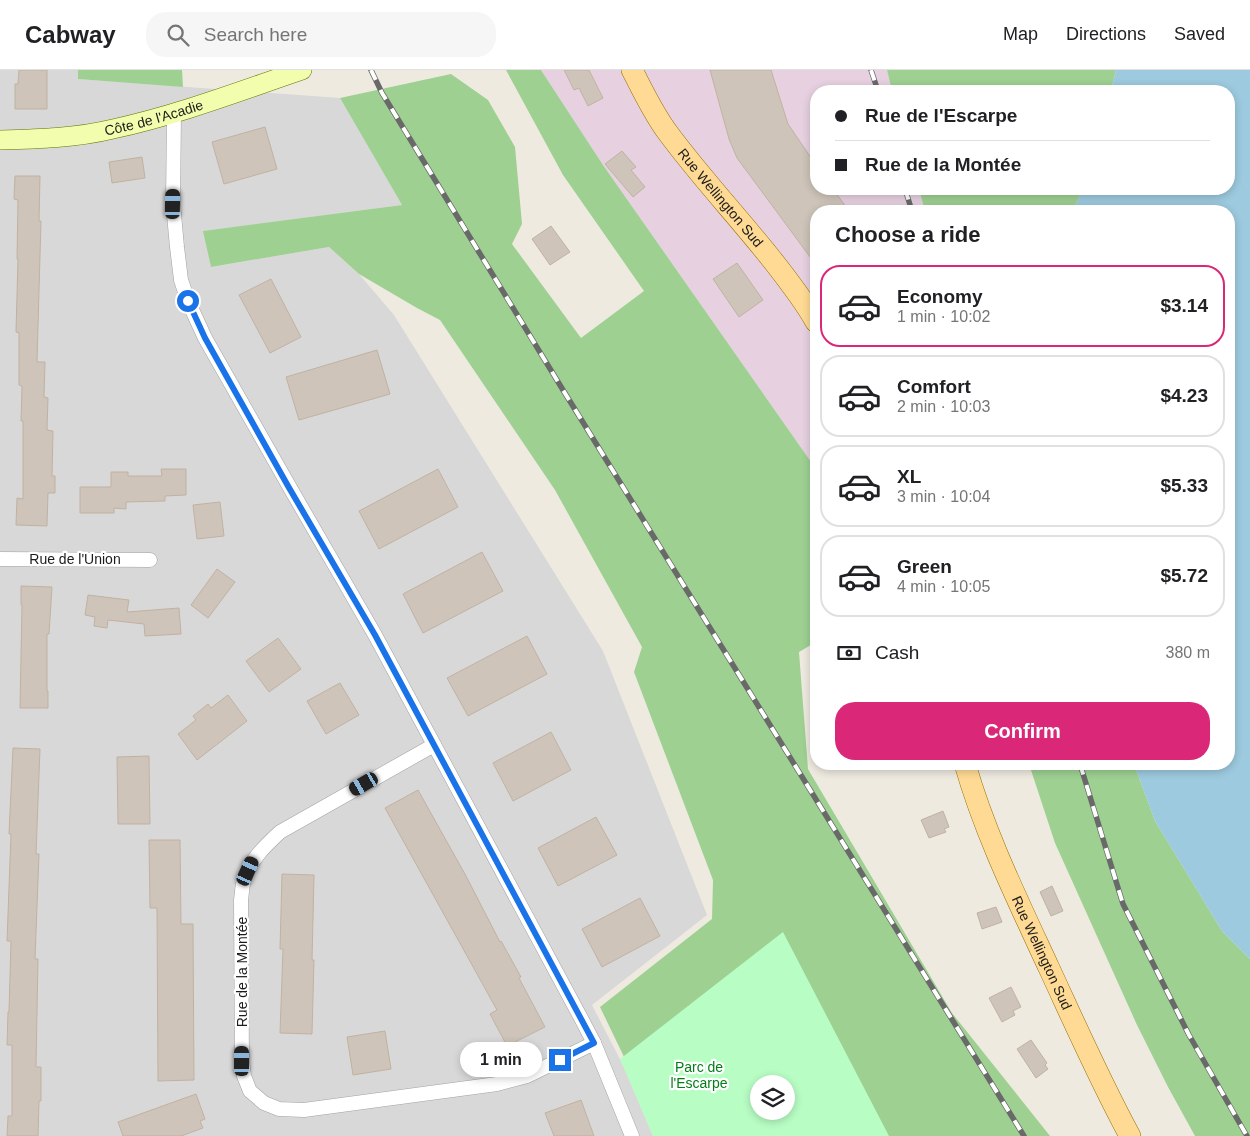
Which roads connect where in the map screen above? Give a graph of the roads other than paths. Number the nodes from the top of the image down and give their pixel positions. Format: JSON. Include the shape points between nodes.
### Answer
{"nodes":[{"id":1,"x":302,"y":70,"type":"edge"},
{"id":2,"x":632,"y":70,"type":"edge"},
{"id":3,"x":174,"y":113,"type":"junction"},
{"id":4,"x":0,"y":140,"type":"edge"},
{"id":5,"x":810,"y":313,"type":"edge"},
{"id":6,"x":0,"y":559,"type":"edge"},
{"id":7,"x":150,"y":560,"type":"dead end"},
{"id":8,"x":434,"y":744,"type":"junction"},
{"id":9,"x":967,"y":770,"type":"edge"},
{"id":10,"x":594,"y":1043,"type":"junction"},
{"id":11,"x":632,"y":1136,"type":"edge"},
{"id":12,"x":1130,"y":1136,"type":"edge"}],
"edges":[{"from":1,"to":3,"type":"street","name":"Côte de l'Acadie"},
{"from":2,"to":5,"type":"main road","name":"Rue Wellington Sud","via":[[667,132],[756,239]]},
{"from":3,"to":4,"type":"street","name":"Côte de l'Acadie","via":[[112,130],[74,136]]},
{"from":3,"to":8,"type":"street","via":[[173,204],[181,280],[188,301],[205,338]]},
{"from":6,"to":7,"type":"street","name":"Rue de l'Union"},
{"from":8,"to":10,"type":"street"},
{"from":8,"to":10,"type":"street","name":"Rue de la Montée","via":[[280,832],[252,861],[241,900],[242,1061],[250,1091],[279,1108],[304,1110],[465,1089],[527,1076]]},
{"from":9,"to":12,"type":"main road","name":"Rue Wellington Sud","via":[[1009,878],[1108,1096]]},
{"from":10,"to":11,"type":"street"}]}
